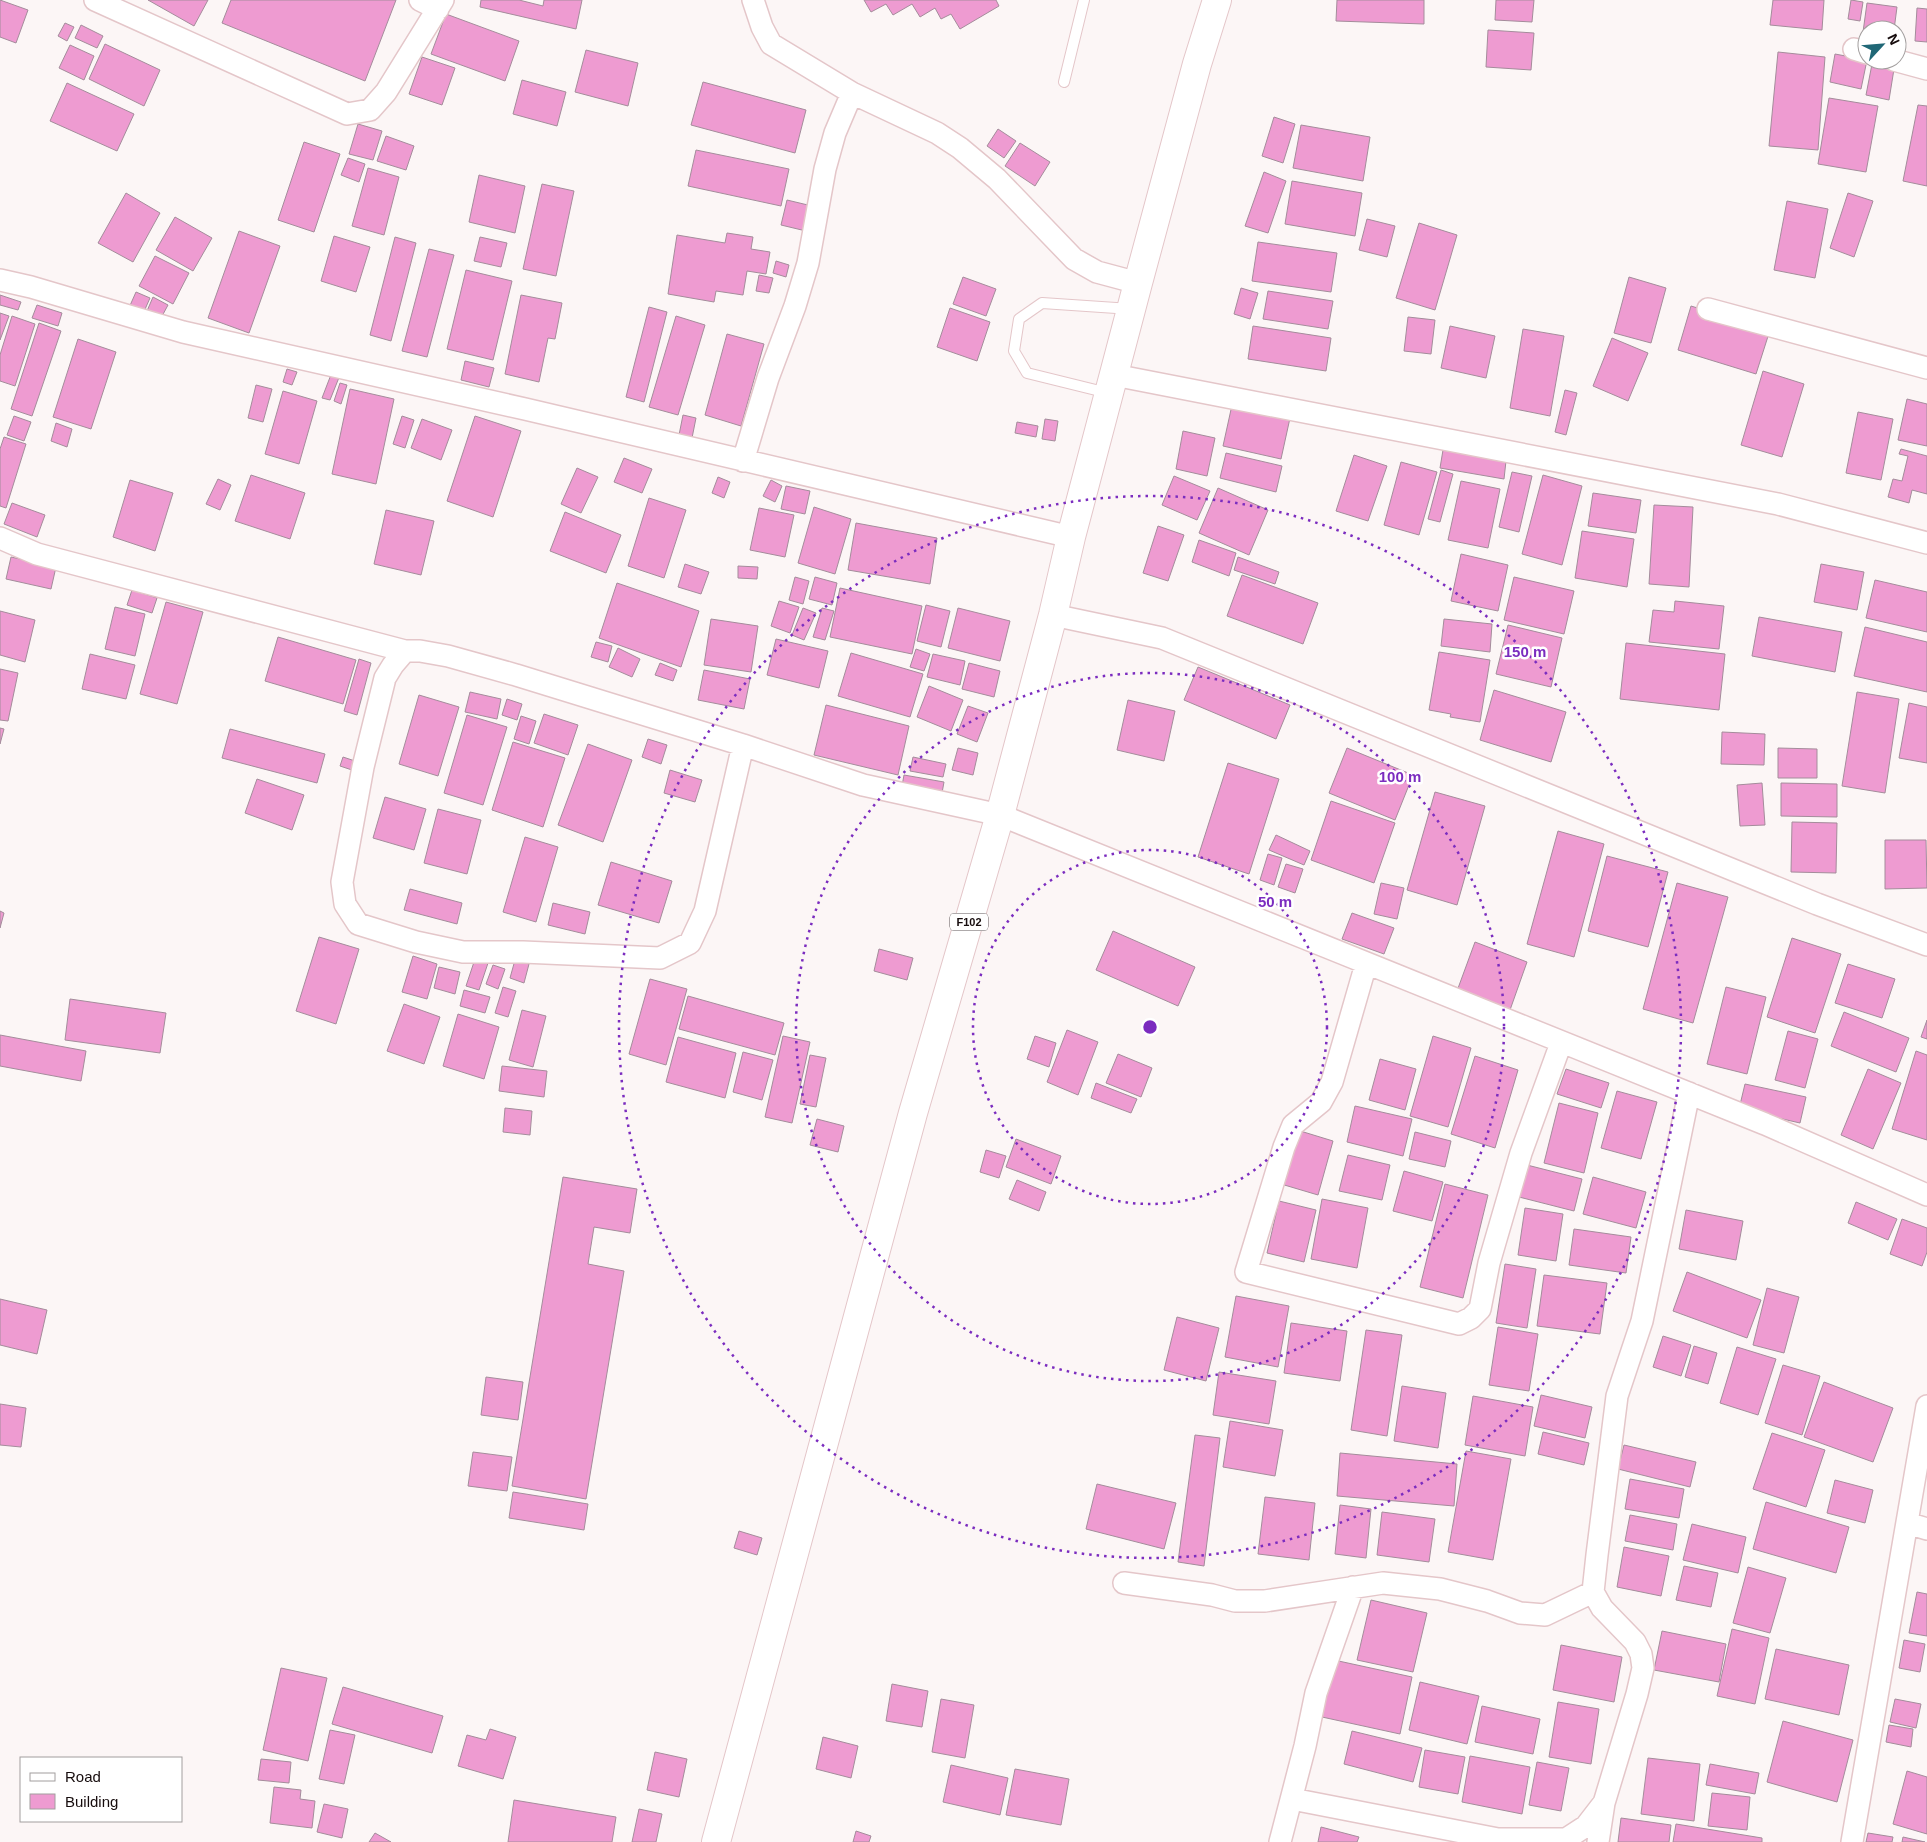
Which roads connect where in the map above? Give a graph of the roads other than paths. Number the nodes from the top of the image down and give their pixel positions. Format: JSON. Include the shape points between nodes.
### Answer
{"nodes":[{"id":1,"x":95,"y":0,"type":"edge"},
{"id":2,"x":753,"y":0,"type":"edge"},
{"id":3,"x":1084,"y":0,"type":"edge"},
{"id":4,"x":1217,"y":0,"type":"edge"},
{"id":5,"x":434,"y":3,"type":"edge"},
{"id":6,"x":1907,"y":64,"type":"edge"},
{"id":7,"x":1927,"y":69,"type":"edge"},
{"id":8,"x":1064,"y":82,"type":"dead end"},
{"id":9,"x":852,"y":93,"type":"junction"},
{"id":10,"x":0,"y":280,"type":"edge"},
{"id":11,"x":1138,"y":283,"type":"junction"},
{"id":12,"x":1708,"y":308,"type":"dead end"},
{"id":13,"x":1132,"y":309,"type":"junction"},
{"id":14,"x":1927,"y":368,"type":"edge"},
{"id":15,"x":1112,"y":384,"type":"junction"},
{"id":16,"x":742,"y":461,"type":"junction"},
{"id":17,"x":1071,"y":537,"type":"junction"},
{"id":18,"x":0,"y":538,"type":"edge"},
{"id":19,"x":1927,"y":542,"type":"edge"},
{"id":20,"x":1053,"y":614,"type":"junction"},
{"id":21,"x":405,"y":651,"type":"junction"},
{"id":22,"x":744,"y":745,"type":"junction"},
{"id":23,"x":1000,"y":815,"type":"junction"},
{"id":24,"x":1927,"y":945,"type":"edge"},
{"id":25,"x":1366,"y":964,"type":"junction"},
{"id":26,"x":1561,"y":1043,"type":"junction"},
{"id":27,"x":1688,"y":1094,"type":"junction"},
{"id":28,"x":1927,"y":1195,"type":"edge"},
{"id":29,"x":1927,"y":1406,"type":"edge"},
{"id":30,"x":1907,"y":1523,"type":"junction"},
{"id":31,"x":1927,"y":1529,"type":"edge"},
{"id":32,"x":1124,"y":1583,"type":"dead end"},
{"id":33,"x":1353,"y":1587,"type":"junction"},
{"id":34,"x":1593,"y":1592,"type":"junction"},
{"id":35,"x":1292,"y":1799,"type":"junction"},
{"id":36,"x":1604,"y":1803,"type":"junction"},
{"id":37,"x":716,"y":1842,"type":"edge"},
{"id":38,"x":1280,"y":1842,"type":"edge"},
{"id":39,"x":1598,"y":1842,"type":"edge"},
{"id":40,"x":1852,"y":1842,"type":"edge"}],
"edges":[{"from":1,"to":5,"type":"street","via":[[347,114],[370,110],[386,92]]},
{"from":2,"to":9,"type":"street","via":[[771,44]]},
{"from":3,"to":8,"type":"lane"},
{"from":4,"to":11,"type":"main road","number":"F102"},
{"from":6,"to":7,"type":"street"},
{"from":9,"to":11,"type":"street","via":[[937,133],[960,148],[997,179],[1074,258],[1097,272]]},
{"from":9,"to":16,"type":"street","via":[[835,133],[825,169],[808,263]]},
{"from":10,"to":16,"type":"street","via":[[183,332]]},
{"from":11,"to":13,"type":"main road","number":"F102"},
{"from":12,"to":14,"type":"street"},
{"from":13,"to":15,"type":"main road","number":"F102"},
{"from":13,"to":15,"type":"lane","via":[[1042,303],[1018,319],[1014,351],[1027,372]]},
{"from":15,"to":17,"type":"main road","number":"F102"},
{"from":15,"to":19,"type":"street","via":[[1778,504]]},
{"from":16,"to":17,"type":"street"},
{"from":17,"to":20,"type":"main road","number":"F102"},
{"from":18,"to":21,"type":"street","via":[[37,554]]},
{"from":20,"to":23,"type":"main road","number":"F102"},
{"from":20,"to":24,"type":"street","via":[[1162,638],[1816,904]]},
{"from":21,"to":22,"type":"street","via":[[448,656]]},
{"from":21,"to":22,"type":"street","via":[[385,678],[363,766],[342,882],[345,904],[358,924],[416,942],[464,952],[660,958],[690,943],[706,911]]},
{"from":22,"to":23,"type":"street","via":[[863,785]]},
{"from":23,"to":25,"type":"street"},
{"from":23,"to":37,"type":"main road","number":"F102","via":[[913,1113]]},
{"from":25,"to":26,"type":"street"},
{"from":25,"to":26,"type":"street","via":[[1332,1082],[1321,1102],[1293,1125],[1246,1272],[1459,1324],[1471,1318],[1480,1309],[1521,1154]]},
{"from":26,"to":27,"type":"street"},
{"from":27,"to":28,"type":"street"},
{"from":27,"to":34,"type":"street","via":[[1642,1321],[1618,1396]]},
{"from":29,"to":30,"type":"street"},
{"from":30,"to":31,"type":"street"},
{"from":30,"to":40,"type":"street"},
{"from":32,"to":33,"type":"street","via":[[1236,1601],[1265,1601]]},
{"from":33,"to":34,"type":"street","via":[[1383,1582],[1440,1589],[1520,1613],[1545,1615]]},
{"from":33,"to":35,"type":"street","via":[[1316,1693]]},
{"from":34,"to":36,"type":"street","via":[[1602,1608],[1634,1642],[1641,1654],[1643,1668]]},
{"from":35,"to":36,"type":"street","via":[[1498,1839],[1566,1839],[1586,1826]]},
{"from":35,"to":38,"type":"street"},
{"from":36,"to":39,"type":"street"}]}
